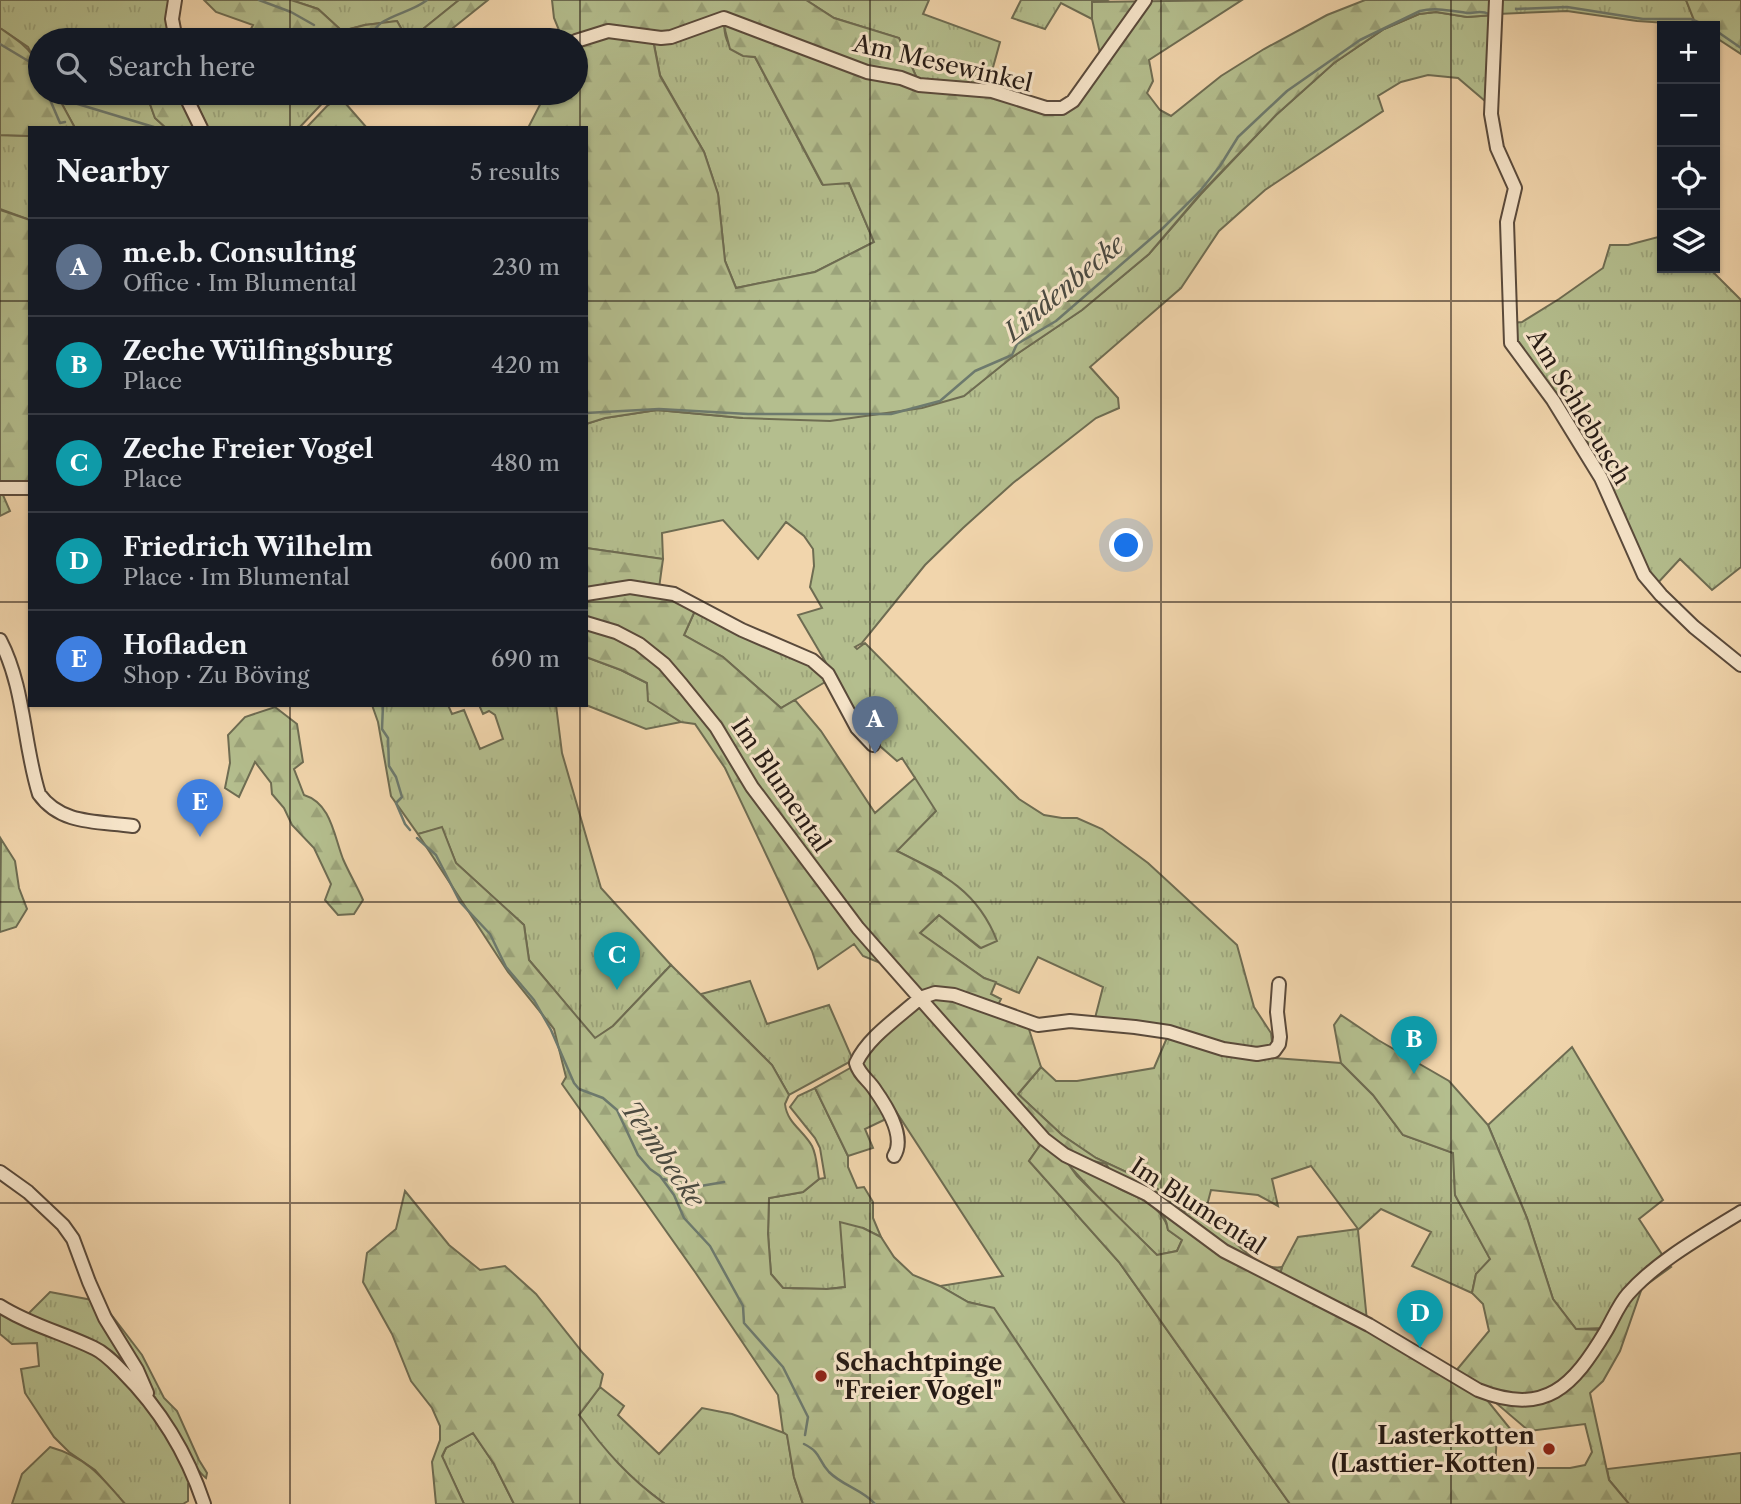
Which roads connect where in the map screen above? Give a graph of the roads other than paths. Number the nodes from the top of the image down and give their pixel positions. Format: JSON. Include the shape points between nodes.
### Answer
{"nodes":[{"id":1,"x":175,"y":0,"type":"edge"},
{"id":2,"x":1145,"y":0,"type":"edge"},
{"id":3,"x":1496,"y":0,"type":"edge"},
{"id":4,"x":174,"y":28,"type":"edge"},
{"id":5,"x":588,"y":37,"type":"edge"},
{"id":6,"x":190,"y":105,"type":"edge"},
{"id":7,"x":200,"y":126,"type":"edge"},
{"id":8,"x":0,"y":488,"type":"edge"},
{"id":9,"x":28,"y":488,"type":"edge"},
{"id":10,"x":588,"y":594,"type":"edge"},
{"id":11,"x":588,"y":623,"type":"edge"},
{"id":12,"x":0,"y":640,"type":"edge"},
{"id":13,"x":1741,"y":665,"type":"edge"},
{"id":14,"x":873,"y":746,"type":"dead end"},
{"id":15,"x":133,"y":825,"type":"dead end"},
{"id":16,"x":1279,"y":984,"type":"dead end"},
{"id":17,"x":920,"y":998,"type":"junction"},
{"id":18,"x":894,"y":1156,"type":"dead end"},
{"id":19,"x":0,"y":1172,"type":"edge"},
{"id":20,"x":1741,"y":1212,"type":"edge"},
{"id":21,"x":0,"y":1306,"type":"edge"},
{"id":22,"x":150,"y":1400,"type":"junction"},
{"id":23,"x":204,"y":1504,"type":"edge"}],
"edges":[{"from":1,"to":4,"type":"street"},
{"from":2,"to":5,"type":"street","name":"Am Mesewinkel","via":[[1073,101],[1062,108],[1046,108],[992,91],[919,85],[867,72],[724,18],[671,37],[608,31]]},
{"from":3,"to":13,"type":"street","name":"Am Schlebusch","via":[[1491,114],[1497,148],[1515,188],[1507,222],[1511,343],[1601,478],[1644,575]]},
{"from":6,"to":7,"type":"street"},
{"from":8,"to":9,"type":"street"},
{"from":10,"to":14,"type":"street","via":[[630,587],[674,594],[812,660],[828,674],[857,728]]},
{"from":11,"to":17,"type":"street","name":"Im Blumental","via":[[639,644],[664,664],[716,727],[752,787],[828,890]]},
{"from":12,"to":15,"type":"street","via":[[19,693],[39,794],[46,804],[71,819]]},
{"from":16,"to":17,"type":"street","via":[[1279,1044],[1274,1051],[1257,1054],[1135,1027],[1070,1021],[1038,1025],[954,995],[935,993]]},
{"from":17,"to":18,"type":"street","via":[[856,1063],[899,1137]]},
{"from":17,"to":20,"type":"street","name":"Im Blumental","via":[[1012,1105],[1065,1155],[1147,1194],[1224,1251],[1359,1320],[1483,1392],[1514,1399],[1553,1394],[1583,1367],[1624,1299],[1640,1283]]},
{"from":19,"to":22,"type":"street","via":[[28,1192],[73,1239],[105,1318]]},
{"from":21,"to":22,"type":"street","via":[[107,1356]]},
{"from":22,"to":23,"type":"street","via":[[178,1443]]}]}
